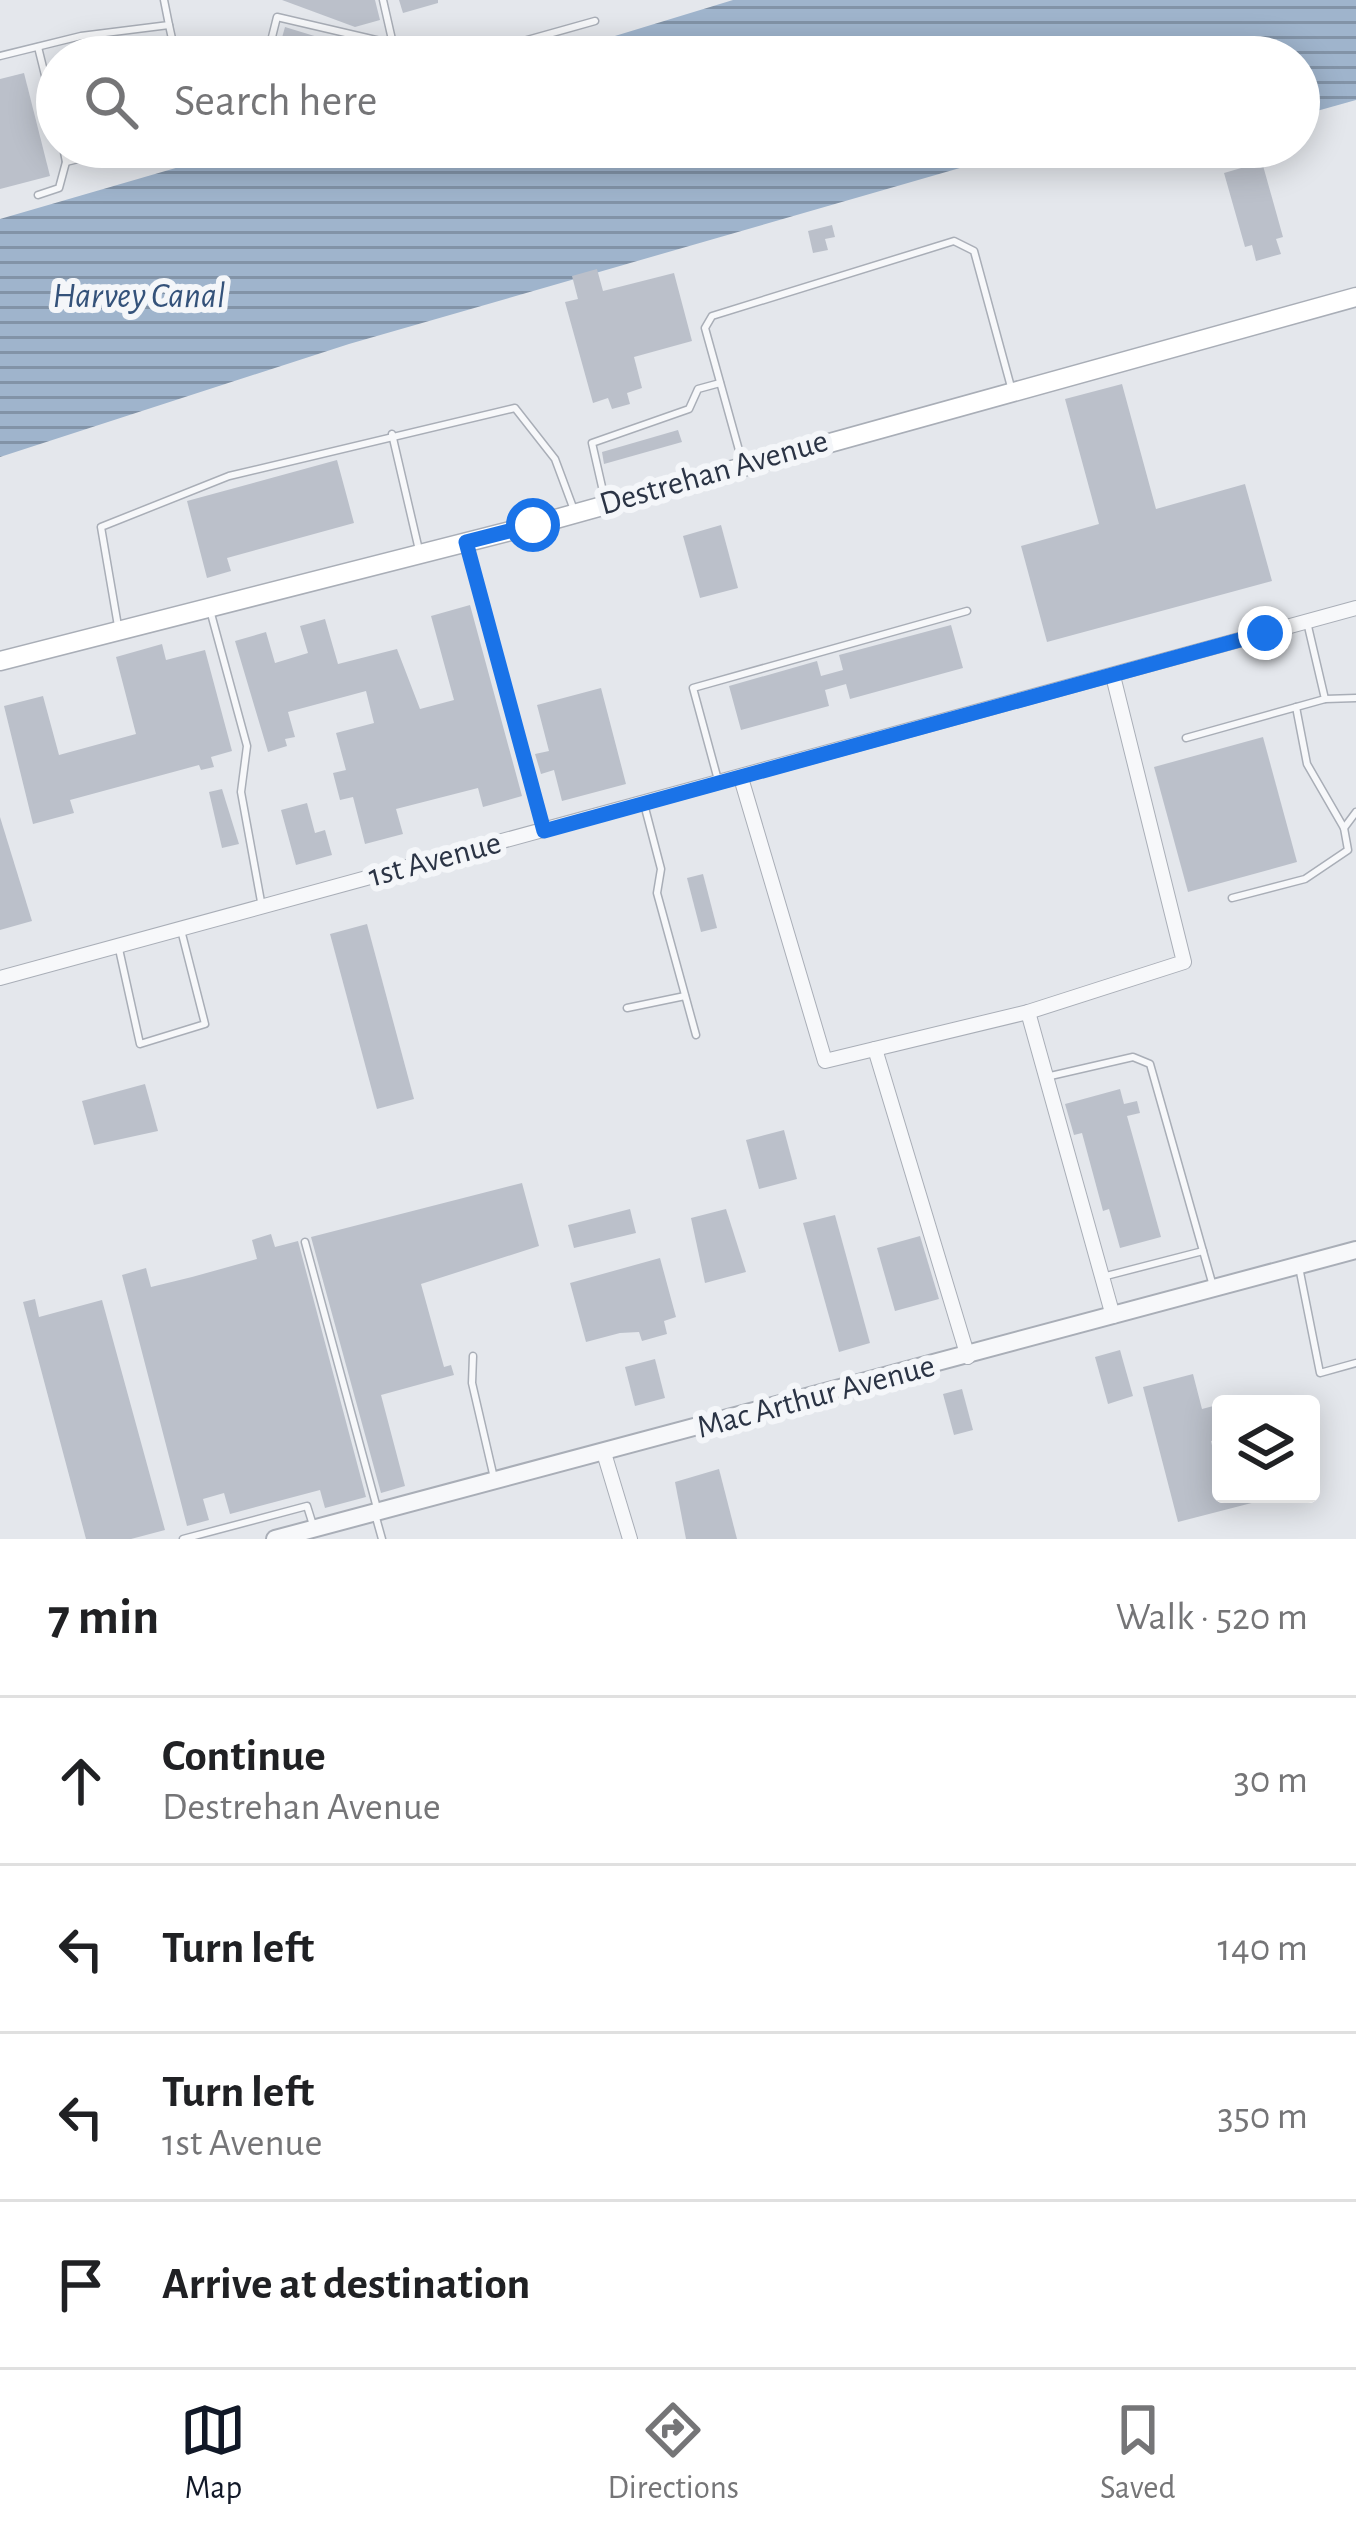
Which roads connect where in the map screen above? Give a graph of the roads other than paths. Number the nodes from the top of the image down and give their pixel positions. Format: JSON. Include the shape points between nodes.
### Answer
{"nodes":[{"id":1,"x":164,"y":0,"type":"edge"},
{"id":2,"x":383,"y":0,"type":"edge"},
{"id":3,"x":595,"y":21,"type":"dead end"},
{"id":4,"x":170,"y":25,"type":"junction"},
{"id":5,"x":100,"y":34,"type":"joint"},
{"id":6,"x":90,"y":36,"type":"edge"},
{"id":7,"x":172,"y":36,"type":"edge"},
{"id":8,"x":272,"y":36,"type":"edge"},
{"id":9,"x":358,"y":36,"type":"edge"},
{"id":10,"x":392,"y":36,"type":"edge"},
{"id":11,"x":542,"y":36,"type":"edge"},
{"id":12,"x":36,"y":47,"type":"edge"},
{"id":13,"x":0,"y":56,"type":"edge"},
{"id":14,"x":65,"y":168,"type":"edge"},
{"id":15,"x":38,"y":195,"type":"dead end"},
{"id":16,"x":1356,"y":297,"type":"edge"},
{"id":17,"x":720,"y":383,"type":"junction"},
{"id":18,"x":1012,"y":391,"type":"junction"},
{"id":19,"x":392,"y":434,"type":"junction"},
{"id":20,"x":742,"y":463,"type":"junction"},
{"id":21,"x":606,"y":504,"type":"junction"},
{"id":22,"x":575,"y":513,"type":"junction"},
{"id":23,"x":466,"y":542,"type":"junction"},
{"id":24,"x":420,"y":554,"type":"junction"},
{"id":25,"x":209,"y":607,"type":"junction"},
{"id":26,"x":1356,"y":608,"type":"edge"},
{"id":27,"x":967,"y":611,"type":"dead end"},
{"id":28,"x":1306,"y":622,"type":"junction"},
{"id":29,"x":119,"y":629,"type":"junction"},
{"id":30,"x":0,"y":661,"type":"edge"},
{"id":31,"x":1113,"y":676,"type":"junction"},
{"id":32,"x":1356,"y":698,"type":"edge"},
{"id":33,"x":1325,"y":699,"type":"junction"},
{"id":34,"x":1296,"y":707,"type":"junction"},
{"id":35,"x":1186,"y":737,"type":"dead end"},
{"id":36,"x":741,"y":778,"type":"junction"},
{"id":37,"x":719,"y":783,"type":"junction"},
{"id":38,"x":644,"y":804,"type":"junction"},
{"id":39,"x":1356,"y":812,"type":"edge"},
{"id":40,"x":1344,"y":828,"type":"junction"},
{"id":41,"x":544,"y":831,"type":"junction"},
{"id":42,"x":1232,"y":898,"type":"dead end"},
{"id":43,"x":262,"y":907,"type":"junction"},
{"id":44,"x":181,"y":928,"type":"junction"},
{"id":45,"x":118,"y":945,"type":"junction"},
{"id":46,"x":0,"y":978,"type":"edge"},
{"id":47,"x":686,"y":996,"type":"junction"},
{"id":48,"x":627,"y":1008,"type":"dead end"},
{"id":49,"x":1028,"y":1012,"type":"junction"},
{"id":50,"x":696,"y":1035,"type":"dead end"},
{"id":51,"x":874,"y":1049,"type":"junction"},
{"id":52,"x":1046,"y":1077,"type":"junction"},
{"id":53,"x":305,"y":1242,"type":"dead end"},
{"id":54,"x":1356,"y":1250,"type":"edge"},
{"id":55,"x":1204,"y":1251,"type":"junction"},
{"id":56,"x":1299,"y":1266,"type":"junction"},
{"id":57,"x":1102,"y":1276,"type":"junction"},
{"id":58,"x":1214,"y":1288,"type":"junction"},
{"id":59,"x":1113,"y":1316,"type":"junction"},
{"id":60,"x":473,"y":1356,"type":"dead end"},
{"id":61,"x":968,"y":1357,"type":"junction"},
{"id":62,"x":1356,"y":1364,"type":"edge"},
{"id":63,"x":604,"y":1453,"type":"junction"},
{"id":64,"x":495,"y":1481,"type":"junction"},
{"id":65,"x":376,"y":1512,"type":"junction"},
{"id":66,"x":314,"y":1529,"type":"junction"},
{"id":67,"x":183,"y":1539,"type":"edge"},
{"id":68,"x":275,"y":1539,"type":"edge"},
{"id":69,"x":382,"y":1539,"type":"edge"},
{"id":70,"x":630,"y":1539,"type":"edge"}],
"edges":[{"from":1,"to":4,"type":"lane"},
{"from":2,"to":10,"type":"lane"},
{"from":3,"to":11,"type":"lane"},
{"from":4,"to":5,"type":"lane"},
{"from":4,"to":7,"type":"lane"},
{"from":5,"to":6,"type":"lane"},
{"from":8,"to":9,"type":"lane","via":[[277,17]]},
{"from":12,"to":13,"type":"lane"},
{"from":14,"to":15,"type":"lane","via":[[58,188]]},
{"from":16,"to":18,"type":"main road","name":"Destrehan Avenue"},
{"from":17,"to":18,"type":"lane","via":[[705,328],[712,316],[954,241],[974,251]]},
{"from":17,"to":20,"type":"lane"},
{"from":17,"to":21,"type":"lane","via":[[698,389],[689,409],[592,443]]},
{"from":18,"to":20,"type":"main road","name":"Destrehan Avenue"},
{"from":19,"to":22,"type":"lane","via":[[514,408],[555,459]]},
{"from":19,"to":24,"type":"lane"},
{"from":19,"to":29,"type":"lane","via":[[229,476],[101,527]]},
{"from":20,"to":21,"type":"main road","name":"Destrehan Avenue"},
{"from":21,"to":22,"type":"main road","name":"Destrehan Avenue"},
{"from":22,"to":23,"type":"main road","name":"Destrehan Avenue"},
{"from":23,"to":24,"type":"main road","name":"Destrehan Avenue"},
{"from":23,"to":41,"type":"lane"},
{"from":24,"to":25,"type":"main road","name":"Destrehan Avenue"},
{"from":25,"to":29,"type":"main road","name":"Destrehan Avenue"},
{"from":25,"to":43,"type":"lane","via":[[247,746],[241,792]]},
{"from":26,"to":28,"type":"street","name":"1st Avenue"},
{"from":27,"to":37,"type":"lane","via":[[693,688]]},
{"from":28,"to":31,"type":"street","name":"1st Avenue"},
{"from":28,"to":33,"type":"lane"},
{"from":29,"to":30,"type":"main road","name":"Destrehan Avenue"},
{"from":31,"to":36,"type":"street","name":"1st Avenue"},
{"from":31,"to":49,"type":"street","via":[[1184,962]]},
{"from":32,"to":33,"type":"lane"},
{"from":33,"to":34,"type":"lane"},
{"from":34,"to":35,"type":"lane"},
{"from":34,"to":40,"type":"lane","via":[[1306,764]]},
{"from":36,"to":37,"type":"street","name":"1st Avenue"},
{"from":36,"to":51,"type":"street","via":[[825,1061]]},
{"from":37,"to":38,"type":"street","name":"1st Avenue"},
{"from":38,"to":41,"type":"street","name":"1st Avenue"},
{"from":38,"to":47,"type":"lane","via":[[661,869],[657,893]]},
{"from":39,"to":40,"type":"lane"},
{"from":40,"to":42,"type":"lane","via":[[1348,850],[1305,879]]},
{"from":41,"to":43,"type":"street","name":"1st Avenue"},
{"from":43,"to":44,"type":"street","name":"1st Avenue"},
{"from":44,"to":45,"type":"street","name":"1st Avenue"},
{"from":44,"to":45,"type":"lane","via":[[206,1024],[140,1044]]},
{"from":45,"to":46,"type":"street","name":"1st Avenue"},
{"from":47,"to":48,"type":"lane"},
{"from":47,"to":50,"type":"lane"},
{"from":49,"to":51,"type":"street"},
{"from":49,"to":52,"type":"street"},
{"from":51,"to":61,"type":"street"},
{"from":52,"to":55,"type":"lane","via":[[1133,1058],[1150,1064]]},
{"from":52,"to":57,"type":"street"},
{"from":53,"to":65,"type":"lane"},
{"from":54,"to":56,"type":"street","name":"Mac Arthur Avenue"},
{"from":55,"to":57,"type":"lane"},
{"from":55,"to":58,"type":"lane"},
{"from":56,"to":58,"type":"street","name":"Mac Arthur Avenue"},
{"from":56,"to":62,"type":"lane","via":[[1320,1373]]},
{"from":57,"to":59,"type":"street"},
{"from":58,"to":59,"type":"street","name":"Mac Arthur Avenue"},
{"from":59,"to":61,"type":"street","name":"Mac Arthur Avenue"},
{"from":60,"to":64,"type":"lane"},
{"from":61,"to":63,"type":"street","name":"Mac Arthur Avenue"},
{"from":63,"to":64,"type":"street","name":"Mac Arthur Avenue"},
{"from":63,"to":70,"type":"street"},
{"from":64,"to":65,"type":"street","name":"Mac Arthur Avenue"},
{"from":65,"to":66,"type":"street","name":"Mac Arthur Avenue"},
{"from":65,"to":69,"type":"lane"},
{"from":66,"to":67,"type":"lane","via":[[307,1506]]},
{"from":66,"to":68,"type":"street","name":"Mac Arthur Avenue"}]}
